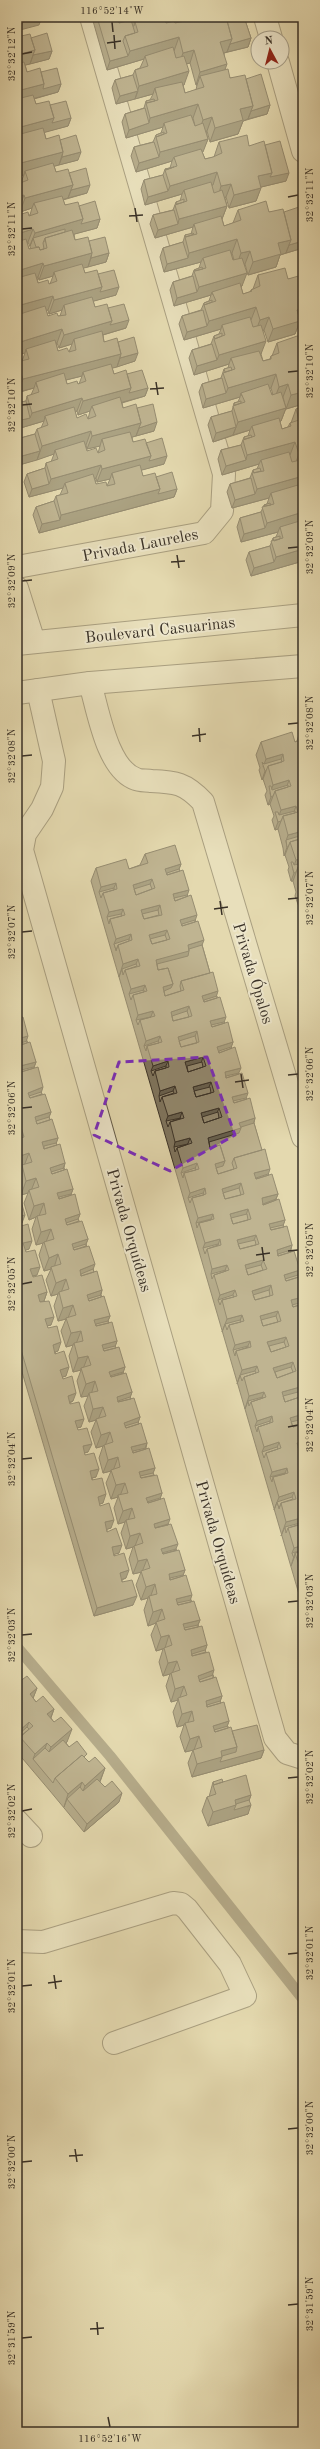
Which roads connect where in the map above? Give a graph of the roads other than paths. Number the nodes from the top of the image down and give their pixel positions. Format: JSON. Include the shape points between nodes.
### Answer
{"nodes":[{"id":1,"x":91,"y":17,"type":"edge"},
{"id":2,"x":265,"y":17,"type":"edge"},
{"id":3,"x":269,"y":30,"type":"edge"},
{"id":4,"x":280,"y":70,"type":"edge"},
{"id":5,"x":303,"y":151,"type":"edge"},
{"id":6,"x":17,"y":567,"type":"edge"},
{"id":7,"x":17,"y":588,"type":"edge"},
{"id":8,"x":303,"y":615,"type":"edge"},
{"id":9,"x":26,"y":643,"type":"edge"},
{"id":10,"x":303,"y":666,"type":"edge"},
{"id":11,"x":90,"y":683,"type":"junction"},
{"id":12,"x":38,"y":690,"type":"junction"},
{"id":13,"x":17,"y":693,"type":"edge"},
{"id":14,"x":303,"y":1137,"type":"edge"},
{"id":15,"x":303,"y":1758,"type":"edge"},
{"id":16,"x":17,"y":1941,"type":"edge"},
{"id":17,"x":114,"y":2044,"type":"dead end"}],
"edges":[{"from":1,"to":6,"type":"street","name":"Privada Laureles","via":[[224,474],[222,512],[204,533]]},
{"from":2,"to":3,"type":"street"},
{"from":4,"to":5,"type":"street"},
{"from":7,"to":9,"type":"street"},
{"from":8,"to":9,"type":"street","name":"Boulevard Casuarinas"},
{"from":10,"to":11,"type":"street"},
{"from":11,"to":12,"type":"street"},
{"from":11,"to":14,"type":"street","name":"Privada Ópalos","via":[[112,755],[121,769],[136,780],[172,782],[190,788],[203,802]]},
{"from":12,"to":13,"type":"street"},
{"from":12,"to":15,"type":"street","name":"Privada Orquídeas","via":[[54,761],[52,787],[42,809],[25,834],[22,850],[275,1738],[287,1753]]},
{"from":16,"to":17,"type":"street","via":[[43,1942],[173,1903],[181,1904],[188,1909],[230,1964],[245,1996]]}]}
